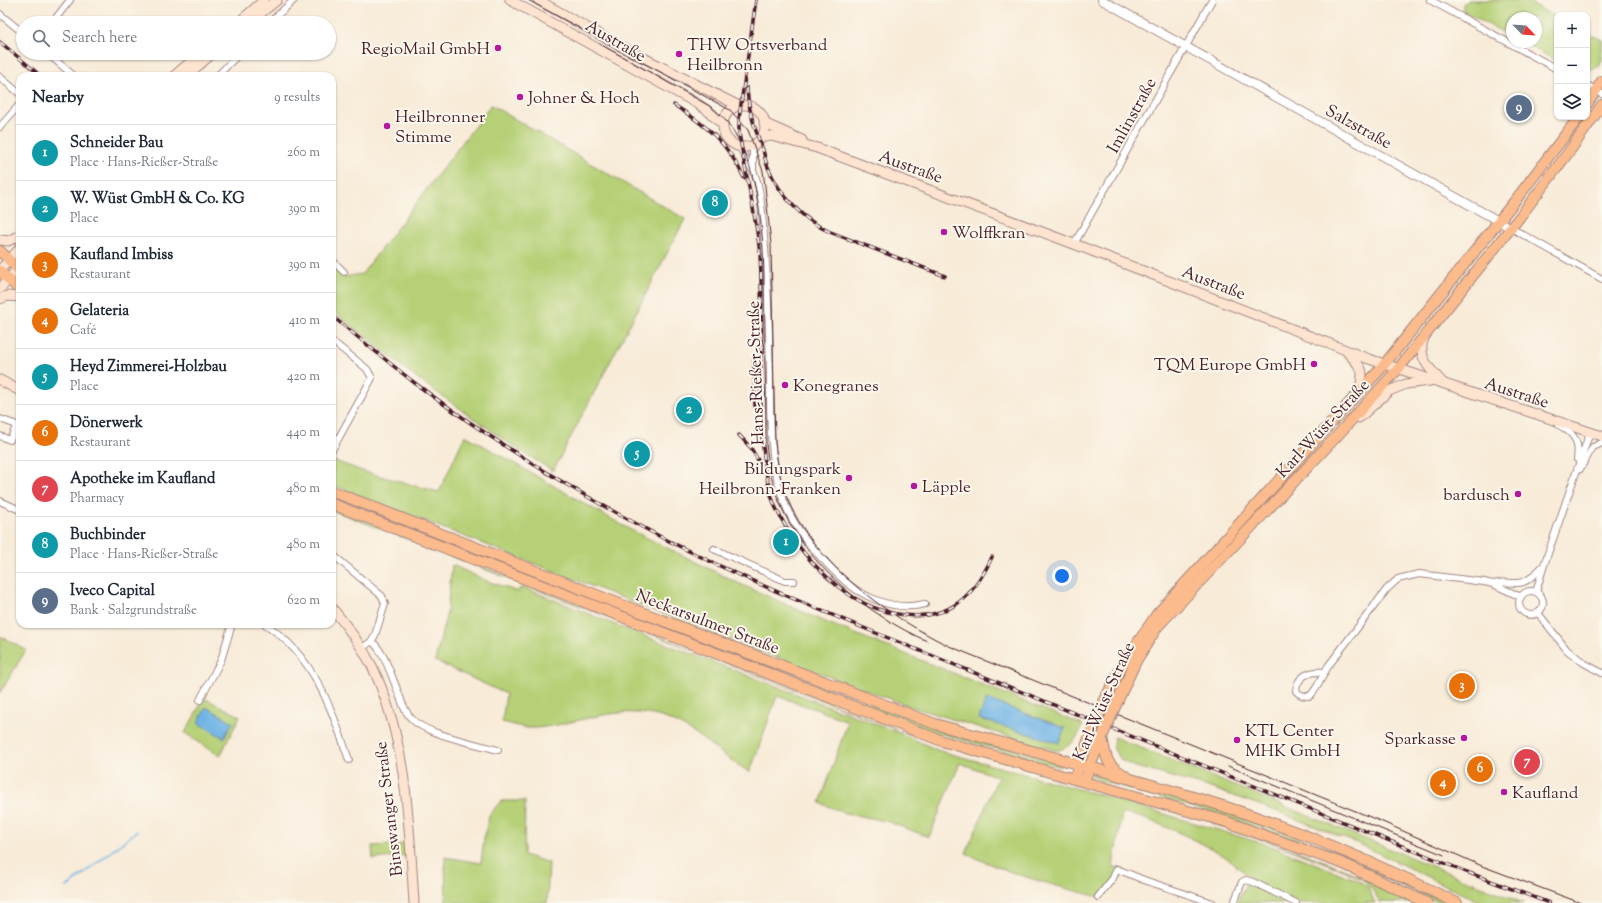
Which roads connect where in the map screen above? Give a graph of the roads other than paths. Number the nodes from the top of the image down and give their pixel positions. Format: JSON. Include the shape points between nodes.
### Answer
{"nodes":[{"id":1,"x":70,"y":0,"type":"edge"},
{"id":2,"x":264,"y":0,"type":"edge"},
{"id":3,"x":277,"y":0,"type":"edge"},
{"id":4,"x":294,"y":0,"type":"edge"},
{"id":5,"x":510,"y":0,"type":"edge"},
{"id":6,"x":538,"y":0,"type":"edge"},
{"id":7,"x":1102,"y":0,"type":"edge"},
{"id":8,"x":1212,"y":0,"type":"edge"},
{"id":9,"x":1430,"y":0,"type":"edge"},
{"id":10,"x":0,"y":14,"type":"edge"},
{"id":11,"x":57,"y":16,"type":"edge"},
{"id":12,"x":246,"y":16,"type":"edge"},
{"id":13,"x":258,"y":16,"type":"edge"},
{"id":14,"x":277,"y":16,"type":"edge"},
{"id":15,"x":16,"y":27,"type":"edge"},
{"id":16,"x":1186,"y":47,"type":"junction"},
{"id":17,"x":55,"y":60,"type":"edge"},
{"id":18,"x":193,"y":60,"type":"edge"},
{"id":19,"x":205,"y":60,"type":"edge"},
{"id":20,"x":233,"y":60,"type":"edge"},
{"id":21,"x":1554,"y":67,"type":"edge"},
{"id":22,"x":69,"y":72,"type":"edge"},
{"id":23,"x":179,"y":72,"type":"edge"},
{"id":24,"x":191,"y":72,"type":"edge"},
{"id":25,"x":221,"y":72,"type":"edge"},
{"id":26,"x":0,"y":77,"type":"edge"},
{"id":27,"x":1602,"y":81,"type":"edge"},
{"id":28,"x":1590,"y":88,"type":"edge"},
{"id":29,"x":16,"y":91,"type":"edge"},
{"id":30,"x":1599,"y":92,"type":"edge"},
{"id":31,"x":1590,"y":101,"type":"edge"},
{"id":32,"x":1602,"y":104,"type":"edge"},
{"id":33,"x":739,"y":106,"type":"junction"},
{"id":34,"x":16,"y":109,"type":"edge"},
{"id":35,"x":1577,"y":120,"type":"edge"},
{"id":36,"x":764,"y":123,"type":"junction"},
{"id":37,"x":723,"y":124,"type":"junction"},
{"id":38,"x":0,"y":127,"type":"edge"},
{"id":39,"x":758,"y":140,"type":"junction"},
{"id":40,"x":738,"y":146,"type":"junction"},
{"id":41,"x":817,"y":148,"type":"junction"},
{"id":42,"x":753,"y":169,"type":"junction"},
{"id":43,"x":1499,"y":221,"type":"junction"},
{"id":44,"x":1511,"y":228,"type":"junction"},
{"id":45,"x":16,"y":238,"type":"edge"},
{"id":46,"x":0,"y":240,"type":"edge"},
{"id":47,"x":1074,"y":244,"type":"junction"},
{"id":48,"x":0,"y":251,"type":"edge"},
{"id":49,"x":16,"y":252,"type":"edge"},
{"id":50,"x":9,"y":260,"type":"junction"},
{"id":51,"x":336,"y":264,"type":"edge"},
{"id":52,"x":16,"y":266,"type":"edge"},
{"id":53,"x":0,"y":270,"type":"edge"},
{"id":54,"x":16,"y":272,"type":"edge"},
{"id":55,"x":344,"y":272,"type":"dead end"},
{"id":56,"x":8,"y":279,"type":"junction"},
{"id":57,"x":1602,"y":279,"type":"edge"},
{"id":58,"x":16,"y":286,"type":"edge"},
{"id":59,"x":0,"y":289,"type":"edge"},
{"id":60,"x":16,"y":297,"type":"edge"},
{"id":61,"x":0,"y":299,"type":"edge"},
{"id":62,"x":1424,"y":338,"type":"junction"},
{"id":63,"x":336,"y":344,"type":"edge"},
{"id":64,"x":1344,"y":350,"type":"junction"},
{"id":65,"x":1384,"y":365,"type":"junction"},
{"id":66,"x":1398,"y":369,"type":"junction"},
{"id":67,"x":0,"y":380,"type":"edge"},
{"id":68,"x":1433,"y":380,"type":"junction"},
{"id":69,"x":1444,"y":384,"type":"junction"},
{"id":70,"x":16,"y":389,"type":"edge"},
{"id":71,"x":1359,"y":394,"type":"junction"},
{"id":72,"x":1541,"y":417,"type":"junction"},
{"id":73,"x":0,"y":419,"type":"edge"},
{"id":74,"x":16,"y":425,"type":"edge"},
{"id":75,"x":16,"y":432,"type":"edge"},
{"id":76,"x":1590,"y":432,"type":"junction"},
{"id":77,"x":0,"y":436,"type":"edge"},
{"id":78,"x":1602,"y":436,"type":"edge"},
{"id":79,"x":1335,"y":438,"type":"junction"},
{"id":80,"x":336,"y":443,"type":"edge"},
{"id":81,"x":1602,"y":443,"type":"edge"},
{"id":82,"x":1574,"y":478,"type":"junction"},
{"id":83,"x":336,"y":493,"type":"edge"},
{"id":84,"x":0,"y":501,"type":"edge"},
{"id":85,"x":336,"y":506,"type":"edge"},
{"id":86,"x":16,"y":508,"type":"edge"},
{"id":87,"x":714,"y":549,"type":"dead end"},
{"id":88,"x":336,"y":557,"type":"edge"},
{"id":89,"x":1544,"y":565,"type":"junction"},
{"id":90,"x":794,"y":581,"type":"dead end"},
{"id":91,"x":1493,"y":584,"type":"junction"},
{"id":92,"x":1536,"y":592,"type":"junction"},
{"id":93,"x":1521,"y":597,"type":"junction"},
{"id":94,"x":925,"y":604,"type":"dead end"},
{"id":95,"x":336,"y":613,"type":"edge"},
{"id":96,"x":1538,"y":613,"type":"junction"},
{"id":97,"x":231,"y":628,"type":"edge"},
{"id":98,"x":270,"y":628,"type":"edge"},
{"id":99,"x":372,"y":640,"type":"junction"},
{"id":100,"x":362,"y":648,"type":"junction"},
{"id":101,"x":1324,"y":672,"type":"junction"},
{"id":102,"x":1602,"y":673,"type":"edge"},
{"id":103,"x":200,"y":700,"type":"dead end"},
{"id":104,"x":1102,"y":737,"type":"junction"},
{"id":105,"x":498,"y":750,"type":"dead end"},
{"id":106,"x":349,"y":760,"type":"dead end"},
{"id":107,"x":1079,"y":764,"type":"junction"},
{"id":108,"x":1090,"y":768,"type":"junction"},
{"id":109,"x":1074,"y":778,"type":"junction"},
{"id":110,"x":1129,"y":778,"type":"junction"},
{"id":111,"x":1084,"y":781,"type":"junction"},
{"id":112,"x":1098,"y":897,"type":"dead end"},
{"id":113,"x":414,"y":903,"type":"edge"},
{"id":114,"x":1213,"y":903,"type":"edge"},
{"id":115,"x":1234,"y":903,"type":"edge"},
{"id":116,"x":1296,"y":903,"type":"edge"},
{"id":117,"x":1427,"y":903,"type":"edge"},
{"id":118,"x":1457,"y":903,"type":"edge"}],
"edges":[{"from":1,"to":11,"type":"street"},
{"from":2,"to":12,"type":"main road"},
{"from":3,"to":13,"type":"main road"},
{"from":4,"to":14,"type":"street"},
{"from":5,"to":37,"type":"main road","name":"Austraße","via":[[698,104]]},
{"from":6,"to":33,"type":"main road","name":"Austraße","via":[[618,45]]},
{"from":7,"to":16,"type":"street","name":"Salzstraße"},
{"from":8,"to":16,"type":"street","name":"Imlinstraße"},
{"from":9,"to":21,"type":"street"},
{"from":10,"to":15,"type":"street"},
{"from":16,"to":43,"type":"street","name":"Salzstraße"},
{"from":16,"to":47,"type":"street","name":"Imlinstraße"},
{"from":17,"to":22,"type":"street"},
{"from":18,"to":23,"type":"main road"},
{"from":19,"to":24,"type":"main road"},
{"from":20,"to":25,"type":"street"},
{"from":26,"to":29,"type":"street"},
{"from":27,"to":30,"type":"main road"},
{"from":28,"to":30,"type":"street"},
{"from":30,"to":31,"type":"main road"},
{"from":32,"to":44,"type":"main road","name":"Karl-Wüst-Straße"},
{"from":33,"to":36,"type":"main road","name":"Austraße","via":[[756,109],[762,115]]},
{"from":33,"to":37,"type":"main road","via":[[730,110]]},
{"from":34,"to":38,"type":"street"},
{"from":35,"to":43,"type":"main road","name":"Karl-Wüst-Straße"},
{"from":36,"to":39,"type":"main road","via":[[764,132]]},
{"from":36,"to":41,"type":"main road","name":"Austraße"},
{"from":37,"to":40,"type":"main road","name":"Austraße","via":[[727,138]]},
{"from":39,"to":40,"type":"main road","name":"Austraße","via":[[748,146]]},
{"from":39,"to":41,"type":"main road","name":"Austraße","via":[[771,136]]},
{"from":39,"to":42,"type":"street","name":"Hans-Rießer-Straße","via":[[753,150]]},
{"from":40,"to":42,"type":"street","name":"Hans-Rießer-Straße"},
{"from":41,"to":47,"type":"main road","name":"Austraße"},
{"from":42,"to":94,"type":"street","name":"Hans-Rießer-Straße","via":[[758,186],[765,244],[770,443],[782,497],[798,529],[820,557],[851,587],[864,595],[896,606],[912,607]]},
{"from":43,"to":44,"type":"street","name":"Salzstraße"},
{"from":43,"to":65,"type":"main road","name":"Karl-Wüst-Straße"},
{"from":44,"to":57,"type":"street","name":"Salzstraße"},
{"from":44,"to":62,"type":"main road","name":"Karl-Wüst-Straße"},
{"from":45,"to":46,"type":"main road","via":[[8,241]]},
{"from":47,"to":64,"type":"main road","name":"Austraße"},
{"from":48,"to":50,"type":"main road"},
{"from":49,"to":50,"type":"main road"},
{"from":50,"to":52,"type":"main road"},
{"from":50,"to":53,"type":"main road"},
{"from":51,"to":55,"type":"street"},
{"from":53,"to":56,"type":"main road"},
{"from":54,"to":56,"type":"main road"},
{"from":56,"to":58,"type":"main road"},
{"from":56,"to":59,"type":"main road"},
{"from":60,"to":61,"type":"main road"},
{"from":62,"to":66,"type":"main road","name":"Karl-Wüst-Straße"},
{"from":62,"to":69,"type":"main road","via":[[1421,350],[1428,367]]},
{"from":63,"to":80,"type":"street","via":[[367,369],[372,378]]},
{"from":64,"to":65,"type":"main road","name":"Austraße"},
{"from":64,"to":71,"type":"main road","via":[[1361,366],[1363,376]]},
{"from":65,"to":66,"type":"main road","name":"Austraße"},
{"from":65,"to":71,"type":"main road","name":"Karl-Wüst-Straße"},
{"from":66,"to":68,"type":"main road","name":"Austraße"},
{"from":66,"to":79,"type":"main road","name":"Karl-Wüst-Straße"},
{"from":67,"to":70,"type":"main road"},
{"from":68,"to":69,"type":"main road","name":"Austraße"},
{"from":68,"to":79,"type":"main road","via":[[1406,384],[1389,391]]},
{"from":69,"to":72,"type":"main road","name":"Austraße"},
{"from":71,"to":107,"type":"main road","name":"Karl-Wüst-Straße","bridge":true,"via":[[1157,614],[1122,666],[1107,695]]},
{"from":72,"to":76,"type":"main road","name":"Austraße"},
{"from":72,"to":82,"type":"street","via":[[1567,429],[1574,437],[1579,451]]},
{"from":73,"to":74,"type":"street"},
{"from":75,"to":77,"type":"street","via":[[10,440]]},
{"from":76,"to":78,"type":"main road","name":"Austraße"},
{"from":76,"to":82,"type":"street"},
{"from":79,"to":104,"type":"main road","name":"Karl-Wüst-Straße","bridge":true,"via":[[1157,627],[1136,661]]},
{"from":81,"to":82,"type":"street","via":[[1593,447]]},
{"from":82,"to":89,"type":"street"},
{"from":83,"to":107,"type":"main road","name":"Neckarsulmer Straße","via":[[935,724]]},
{"from":84,"to":86,"type":"street"},
{"from":85,"to":109,"type":"main road","name":"Neckarsulmer Straße","via":[[942,740]]},
{"from":87,"to":90,"type":"street","via":[[784,581]]},
{"from":88,"to":99,"type":"street","via":[[382,596],[385,604]]},
{"from":89,"to":91,"type":"street","via":[[1524,582],[1502,581]]},
{"from":89,"to":92,"type":"street"},
{"from":91,"to":93,"type":"street"},
{"from":91,"to":101,"type":"street","via":[[1419,574],[1398,579]]},
{"from":92,"to":93,"type":"street","via":[[1529,592]]},
{"from":92,"to":96,"type":"street","via":[[1543,604]]},
{"from":93,"to":96,"type":"street","via":[[1519,604],[1522,611],[1530,615]]},
{"from":95,"to":100,"type":"main road","name":"Binswanger Straße"},
{"from":96,"to":102,"type":"street","via":[[1567,650]]},
{"from":97,"to":103,"type":"street","via":[[225,650]]},
{"from":98,"to":106,"type":"street","via":[[294,650],[320,684],[330,704]]},
{"from":99,"to":100,"type":"street"},
{"from":99,"to":105,"type":"street","via":[[383,656],[411,719],[427,730]]},
{"from":100,"to":113,"type":"main road","name":"Binswanger Straße","via":[[386,700],[400,754]]},
{"from":101,"to":101,"type":"street","via":[[1312,672],[1304,676],[1297,686],[1299,694],[1310,696],[1316,690]]},
{"from":104,"to":108,"type":"main road","name":"Karl-Wüst-Straße"},
{"from":104,"to":110,"type":"main road","via":[[1107,761]]},
{"from":107,"to":108,"type":"main road","name":"Neckarsulmer Straße"},
{"from":107,"to":109,"type":"main road","name":"Karl-Wüst-Straße"},
{"from":108,"to":110,"type":"main road","name":"Neckarsulmer Straße"},
{"from":108,"to":111,"type":"main road","name":"Karl-Wüst-Straße"},
{"from":109,"to":111,"type":"main road","name":"Neckarsulmer Straße"},
{"from":110,"to":118,"type":"main road","name":"Neckarsulmer Straße","via":[[1247,814],[1312,838],[1393,871]]},
{"from":111,"to":117,"type":"main road","name":"Neckarsulmer Straße","via":[[1224,821],[1344,864]]},
{"from":112,"to":114,"type":"street","via":[[1117,869]]},
{"from":115,"to":116,"type":"street","via":[[1242,882],[1246,880]]}]}
